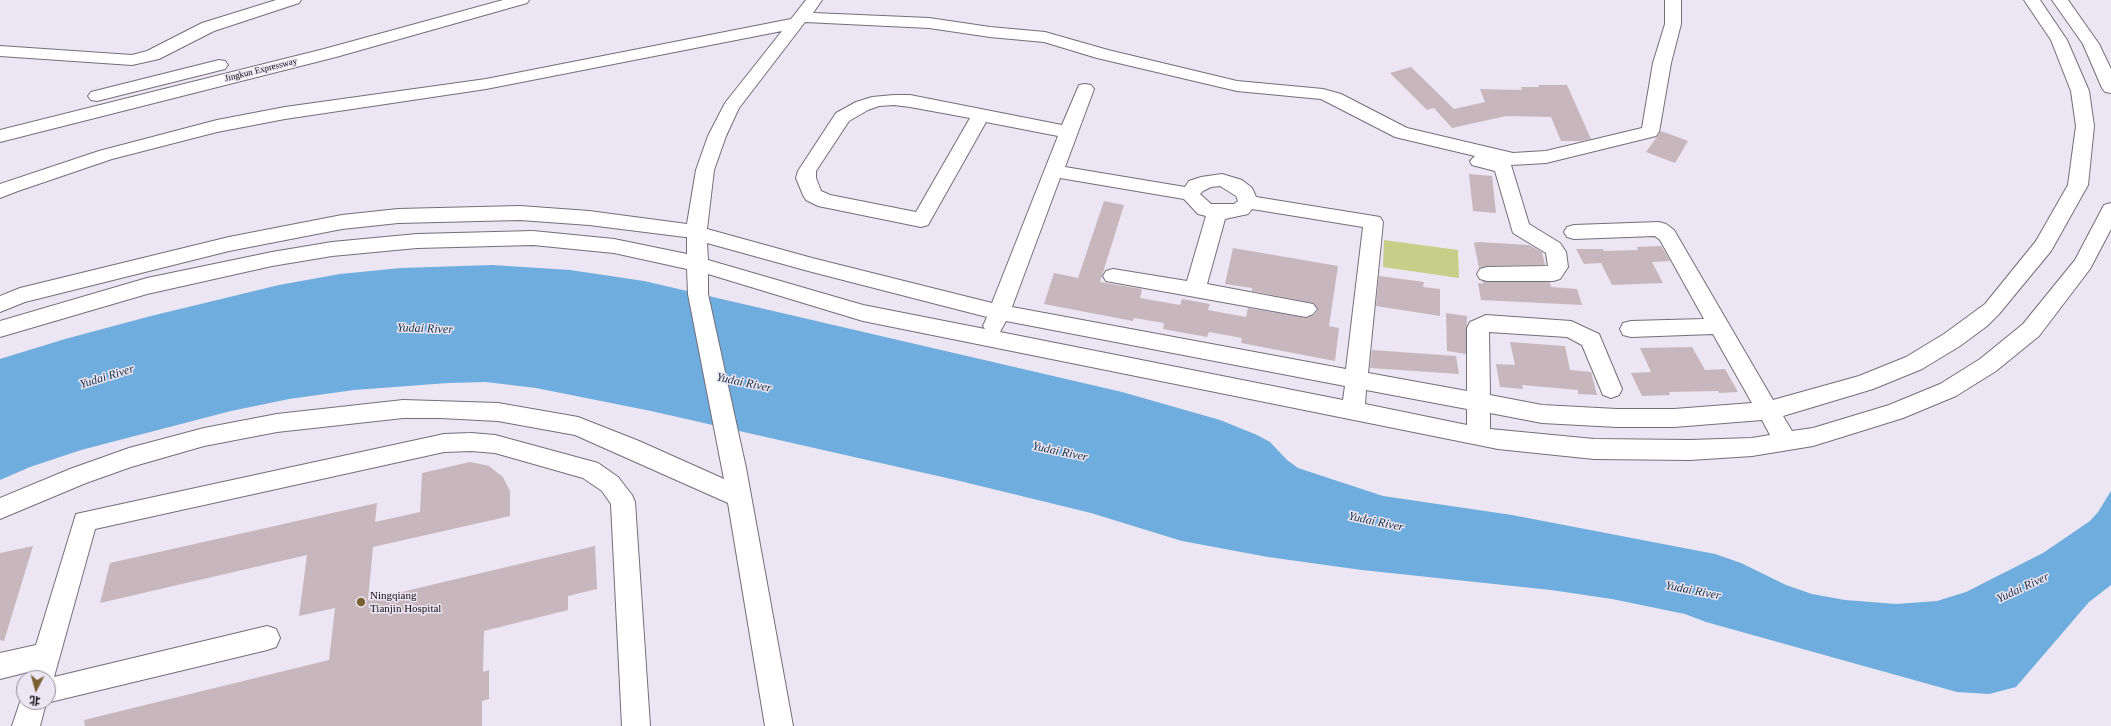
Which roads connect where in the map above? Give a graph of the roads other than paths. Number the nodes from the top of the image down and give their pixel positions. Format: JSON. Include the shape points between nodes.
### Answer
{"nodes":[{"id":1,"x":252,"y":0,"type":"edge"},
{"id":2,"x":293,"y":0,"type":"edge"},
{"id":3,"x":476,"y":0,"type":"edge"},
{"id":4,"x":521,"y":0,"type":"edge"},
{"id":5,"x":814,"y":0,"type":"edge"},
{"id":6,"x":1673,"y":0,"type":"edge"},
{"id":7,"x":2032,"y":0,"type":"edge"},
{"id":8,"x":2060,"y":0,"type":"edge"},
{"id":9,"x":798,"y":20,"type":"junction"},
{"id":10,"x":219,"y":24,"type":"junction"},
{"id":11,"x":0,"y":51,"type":"edge"},
{"id":12,"x":2111,"y":88,"type":"edge"},
{"id":13,"x":1085,"y":89,"type":"dead end"},
{"id":14,"x":981,"y":115,"type":"junction"},
{"id":15,"x":0,"y":120,"type":"edge"},
{"id":16,"x":1068,"y":132,"type":"junction"},
{"id":17,"x":0,"y":136,"type":"edge"},
{"id":18,"x":1418,"y":138,"type":"junction"},
{"id":19,"x":1054,"y":171,"type":"junction"},
{"id":20,"x":0,"y":192,"type":"edge"},
{"id":21,"x":1190,"y":194,"type":"junction"},
{"id":22,"x":1248,"y":202,"type":"junction"},
{"id":23,"x":2111,"y":210,"type":"edge"},
{"id":24,"x":1217,"y":212,"type":"junction"},
{"id":25,"x":1574,"y":232,"type":"dead end"},
{"id":26,"x":697,"y":234,"type":"junction"},
{"id":27,"x":698,"y":264,"type":"junction"},
{"id":28,"x":1487,"y":274,"type":"dead end"},
{"id":29,"x":1113,"y":276,"type":"dead end"},
{"id":30,"x":1195,"y":290,"type":"junction"},
{"id":31,"x":0,"y":304,"type":"edge"},
{"id":32,"x":1306,"y":309,"type":"dead end"},
{"id":33,"x":999,"y":312,"type":"junction"},
{"id":34,"x":1720,"y":326,"type":"junction"},
{"id":35,"x":0,"y":329,"type":"edge"},
{"id":36,"x":1630,"y":329,"type":"dead end"},
{"id":37,"x":989,"y":338,"type":"junction"},
{"id":38,"x":1356,"y":378,"type":"junction"},
{"id":39,"x":1612,"y":390,"type":"dead end"},
{"id":40,"x":1479,"y":401,"type":"junction"},
{"id":41,"x":1768,"y":410,"type":"junction"},
{"id":42,"x":1353,"y":411,"type":"junction"},
{"id":43,"x":1479,"y":436,"type":"junction"},
{"id":44,"x":1786,"y":442,"type":"junction"},
{"id":45,"x":739,"y":497,"type":"junction"},
{"id":46,"x":0,"y":509,"type":"edge"},
{"id":47,"x":267,"y":638,"type":"dead end"},
{"id":48,"x":0,"y":666,"type":"edge"},
{"id":49,"x":43,"y":667,"type":"edge"},
{"id":50,"x":56,"y":689,"type":"edge"},
{"id":51,"x":31,"y":710,"type":"edge"},
{"id":52,"x":26,"y":726,"type":"edge"},
{"id":53,"x":636,"y":726,"type":"edge"},
{"id":54,"x":779,"y":726,"type":"edge"}],
"edges":[{"from":1,"to":10,"type":"main road"},
{"from":2,"to":10,"type":"main road"},
{"from":3,"to":15,"type":"main road","name":"Jingkun Expressway"},
{"from":4,"to":17,"type":"main road","name":"Jingkun Expressway","via":[[322,55]]},
{"from":5,"to":9,"type":"main road"},
{"from":6,"to":18,"type":"main road","via":[[1673,24],[1662,63],[1650,132],[1546,157],[1513,159]]},
{"from":7,"to":41,"type":"main road","via":[[2066,55],[2080,91],[2085,126],[2078,185],[2044,246],[1992,309],[1952,340],[1914,363],[1865,383]]},
{"from":8,"to":12,"type":"main road","via":[[2091,44]]},
{"from":9,"to":18,"type":"main road","via":[[929,23],[1045,37],[1103,54],[1237,86],[1322,94],[1335,98],[1396,131]]},
{"from":9,"to":20,"type":"main road","via":[[486,84],[285,113],[217,126],[106,155]]},
{"from":9,"to":26,"type":"main road","via":[[731,106],[705,170]]},
{"from":10,"to":11,"type":"main road","via":[[153,55],[132,60]]},
{"from":13,"to":16,"type":"main road"},
{"from":14,"to":14,"type":"main road","via":[[894,100],[878,101],[854,110],[842,117],[810,164],[806,178],[813,195],[825,201],[920,220]]},
{"from":14,"to":16,"type":"main road"},
{"from":16,"to":19,"type":"main road"},
{"from":18,"to":28,"type":"main road","via":[[1429,150],[1503,167],[1520,228],[1556,252],[1558,268],[1553,274]]},
{"from":19,"to":21,"type":"main road"},
{"from":19,"to":33,"type":"main road"},
{"from":21,"to":22,"type":"main road","via":[[1196,186],[1208,181],[1222,180],[1236,185],[1245,193]]},
{"from":21,"to":24,"type":"main road","via":[[1205,209]]},
{"from":22,"to":24,"type":"main road","via":[[1241,209]]},
{"from":22,"to":38,"type":"main road","via":[[1373,222]]},
{"from":23,"to":44,"type":"main road","via":[[2083,264],[2031,330],[2017,344],[1988,365],[1948,390],[1925,400],[1861,423]]},
{"from":24,"to":30,"type":"main road"},
{"from":25,"to":34,"type":"main road","via":[[1659,228],[1667,235]]},
{"from":26,"to":27,"type":"main road"},
{"from":26,"to":31,"type":"main road","via":[[589,218],[520,213],[398,216],[342,222],[229,244],[20,296]]},
{"from":26,"to":33,"type":"main road"},
{"from":27,"to":35,"type":"main road","via":[[614,246],[533,238],[453,239],[361,246],[272,259],[182,278],[85,303]]},
{"from":27,"to":37,"type":"main road","via":[[863,313]]},
{"from":27,"to":45,"type":"main road","via":[[698,294]]},
{"from":29,"to":30,"type":"main road"},
{"from":30,"to":32,"type":"main road"},
{"from":33,"to":37,"type":"main road"},
{"from":33,"to":38,"type":"main road"},
{"from":34,"to":36,"type":"main road"},
{"from":34,"to":41,"type":"main road"},
{"from":37,"to":42,"type":"main road"},
{"from":38,"to":40,"type":"main road"},
{"from":38,"to":42,"type":"main road"},
{"from":39,"to":40,"type":"main road","via":[[1591,340],[1571,329],[1486,323],[1478,328]]},
{"from":40,"to":41,"type":"main road","via":[[1542,414],[1616,418],[1696,417]]},
{"from":40,"to":43,"type":"main road"},
{"from":41,"to":44,"type":"main road"},
{"from":42,"to":43,"type":"main road"},
{"from":43,"to":44,"type":"main road","via":[[1547,446],[1628,451],[1690,450]]},
{"from":45,"to":46,"type":"main road","via":[[612,439],[571,425],[498,412],[403,409],[298,420],[204,437],[78,476]]},
{"from":45,"to":54,"type":"main road"},
{"from":47,"to":50,"type":"main road"},
{"from":48,"to":49,"type":"main road"},
{"from":49,"to":53,"type":"main road","via":[[85,521],[444,443],[495,444],[590,470],[610,484],[623,502]]},
{"from":51,"to":52,"type":"main road"}]}
